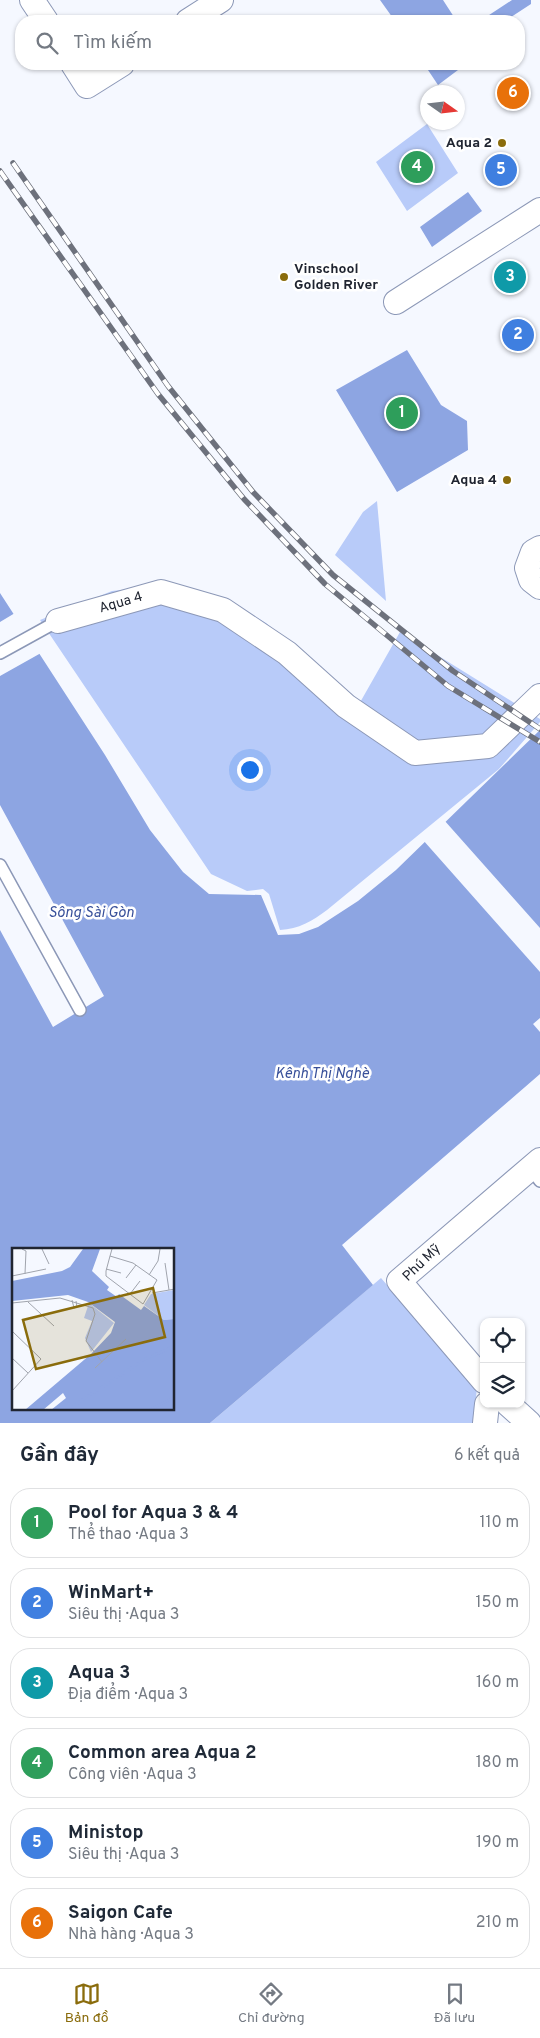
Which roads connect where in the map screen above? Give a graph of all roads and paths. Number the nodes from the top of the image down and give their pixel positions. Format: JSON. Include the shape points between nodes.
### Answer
{"nodes":[{"id":1,"x":32,"y":0,"type":"edge"},
{"id":2,"x":221,"y":0,"type":"edge"},
{"id":3,"x":42,"y":15,"type":"edge"},
{"id":4,"x":197,"y":15,"type":"edge"},
{"id":5,"x":77,"y":70,"type":"edge"},
{"id":6,"x":112,"y":70,"type":"edge"},
{"id":7,"x":540,"y":210,"type":"edge"},
{"id":8,"x":396,"y":302,"type":"dead end"},
{"id":9,"x":540,"y":548,"type":"edge"},
{"id":10,"x":540,"y":588,"type":"edge"},
{"id":11,"x":58,"y":621,"type":"joint"},
{"id":12,"x":0,"y":653,"type":"edge"},
{"id":13,"x":540,"y":696,"type":"edge"},
{"id":14,"x":0,"y":865,"type":"edge"},
{"id":15,"x":80,"y":1010,"type":"dead end"},
{"id":16,"x":537,"y":1170,"type":"edge"},
{"id":17,"x":480,"y":1376,"type":"edge"},
{"id":18,"x":487,"y":1408,"type":"edge"},
{"id":19,"x":512,"y":1408,"type":"edge"},
{"id":20,"x":485,"y":1423,"type":"edge"},
{"id":21,"x":529,"y":1423,"type":"edge"}],
"edges":[{"from":1,"to":3,"type":"street"},
{"from":2,"to":4,"type":"street"},
{"from":5,"to":6,"type":"street","via":[[87,86]]},
{"from":7,"to":8,"type":"street"},
{"from":9,"to":10,"type":"street","via":[[533,552],[527,568]]},
{"from":11,"to":12,"type":"lane","name":"Aqua 4"},
{"from":11,"to":13,"type":"street","name":"Aqua 4","via":[[161,592],[223,610],[287,653],[346,706],[415,753],[488,746]]},
{"from":14,"to":15,"type":"lane"},
{"from":16,"to":17,"type":"street","name":"Phú Mỹ","via":[[399,1281]]},
{"from":18,"to":20,"type":"street"},
{"from":19,"to":21,"type":"street"}]}
